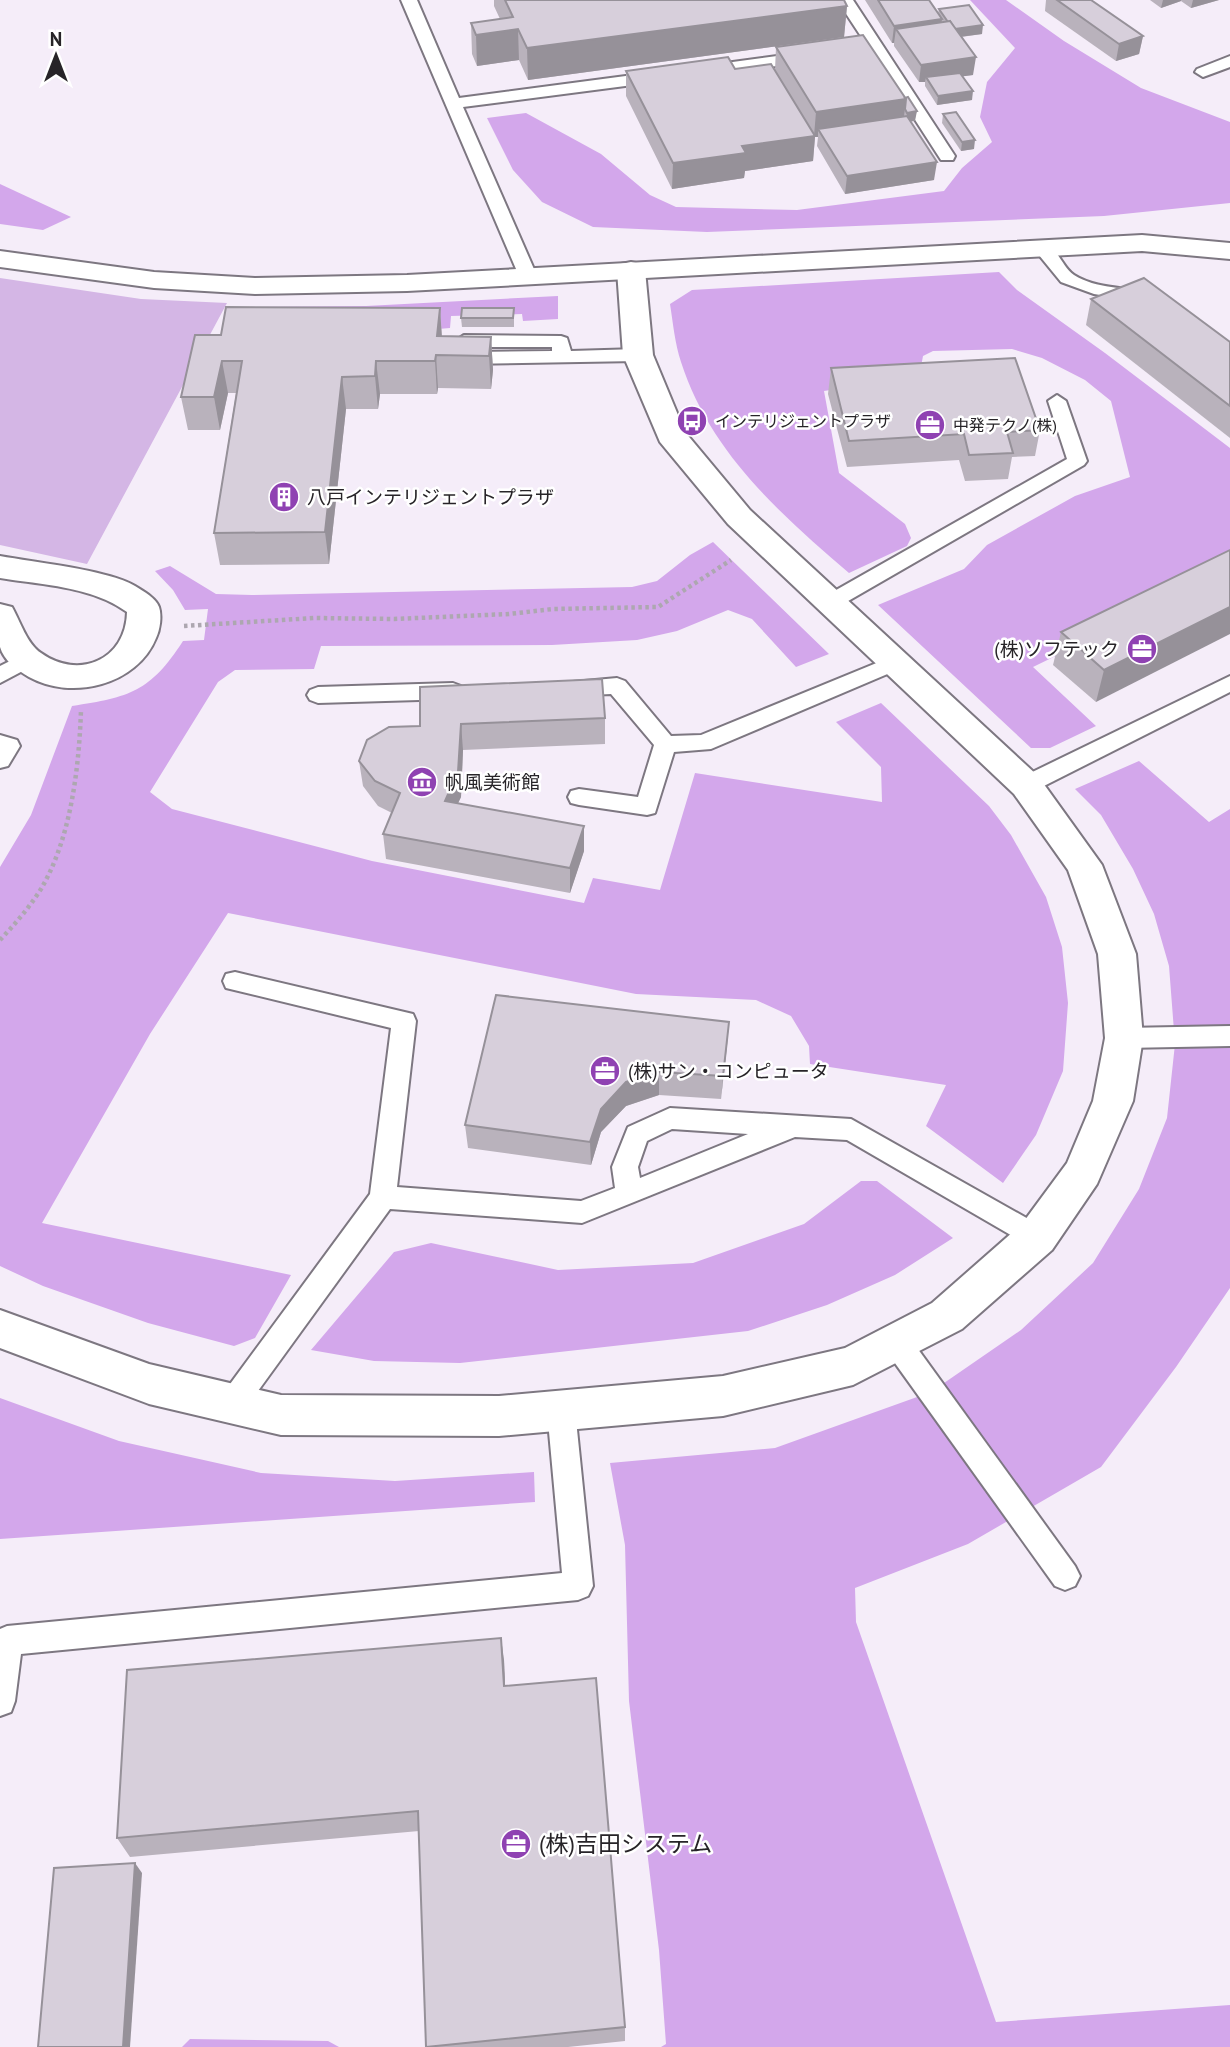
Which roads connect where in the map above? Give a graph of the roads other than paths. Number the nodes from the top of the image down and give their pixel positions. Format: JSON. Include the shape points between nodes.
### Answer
{"nodes":[{"id":1,"x":409,"y":0,"type":"edge"},
{"id":2,"x":845,"y":0,"type":"edge"},
{"id":3,"x":874,"y":48,"type":"junction"},
{"id":4,"x":1230,"y":61,"type":"edge"},
{"id":5,"x":1203,"y":72,"type":"dead end"},
{"id":6,"x":453,"y":104,"type":"junction"},
{"id":7,"x":947,"y":156,"type":"dead end"},
{"id":8,"x":1043,"y":249,"type":"junction"},
{"id":9,"x":1230,"y":251,"type":"edge"},
{"id":10,"x":0,"y":259,"type":"edge"},
{"id":11,"x":631,"y":270,"type":"junction"},
{"id":12,"x":527,"y":276,"type":"junction"},
{"id":13,"x":1157,"y":306,"type":"edge"},
{"id":14,"x":638,"y":355,"type":"junction"},
{"id":15,"x":562,"y":357,"type":"dead end"},
{"id":16,"x":1057,"y":401,"type":"dead end"},
{"id":17,"x":0,"y":568,"type":"edge"},
{"id":18,"x":830,"y":603,"type":"junction"},
{"id":19,"x":0,"y":615,"type":"edge"},
{"id":20,"x":896,"y":662,"type":"junction"},
{"id":21,"x":13,"y":668,"type":"edge"},
{"id":22,"x":1230,"y":683,"type":"edge"},
{"id":23,"x":549,"y":688,"type":"edge"},
{"id":24,"x":468,"y":691,"type":"edge"},
{"id":25,"x":318,"y":695,"type":"dead end"},
{"id":26,"x":0,"y":743,"type":"edge"},
{"id":27,"x":665,"y":744,"type":"junction"},
{"id":28,"x":0,"y":760,"type":"edge"},
{"id":29,"x":1026,"y":785,"type":"junction"},
{"id":30,"x":579,"y":797,"type":"dead end"},
{"id":31,"x":235,"y":981,"type":"dead end"},
{"id":32,"x":1230,"y":1036,"type":"edge"},
{"id":33,"x":1124,"y":1038,"type":"junction"},
{"id":34,"x":794,"y":1126,"type":"junction"},
{"id":35,"x":629,"y":1194,"type":"junction"},
{"id":36,"x":383,"y":1197,"type":"junction"},
{"id":37,"x":1037,"y":1237,"type":"junction"},
{"id":38,"x":0,"y":1329,"type":"edge"},
{"id":39,"x":897,"y":1343,"type":"junction"},
{"id":40,"x":232,"y":1404,"type":"junction"},
{"id":41,"x":561,"y":1410,"type":"junction"},
{"id":42,"x":1065,"y":1576,"type":"dead end"},
{"id":43,"x":0,"y":1701,"type":"edge"}],
"edges":[{"from":1,"to":6,"type":"lane"},
{"from":2,"to":3,"type":"lane"},
{"from":3,"to":6,"type":"lane"},
{"from":3,"to":7,"type":"lane"},
{"from":4,"to":5,"type":"lane"},
{"from":6,"to":12,"type":"lane"},
{"from":8,"to":9,"type":"street","via":[[1142,243]]},
{"from":8,"to":11,"type":"street"},
{"from":8,"to":13,"type":"lane","via":[[1067,278],[1094,289],[1147,298]]},
{"from":10,"to":12,"type":"street","via":[[154,280],[255,286]]},
{"from":11,"to":12,"type":"street"},
{"from":11,"to":14,"type":"street"},
{"from":14,"to":15,"type":"lane"},
{"from":14,"to":18,"type":"street","via":[[671,435],[739,517]]},
{"from":16,"to":18,"type":"lane","via":[[1077,461]]},
{"from":17,"to":21,"type":"street","via":[[121,592],[143,608],[146,627],[135,652],[117,668],[82,676]]},
{"from":18,"to":20,"type":"street"},
{"from":19,"to":21,"type":"street"},
{"from":20,"to":27,"type":"lane","via":[[703,743]]},
{"from":20,"to":29,"type":"street"},
{"from":22,"to":29,"type":"lane"},
{"from":23,"to":27,"type":"lane","via":[[617,686]]},
{"from":24,"to":25,"type":"lane"},
{"from":26,"to":28,"type":"lane","via":[[9,746]]},
{"from":27,"to":30,"type":"lane","via":[[647,807]]},
{"from":29,"to":33,"type":"street","via":[[1084,865],[1117,954]]},
{"from":31,"to":36,"type":"lane","via":[[404,1021]]},
{"from":32,"to":33,"type":"lane"},
{"from":33,"to":37,"type":"street","via":[[1113,1101],[1083,1172]]},
{"from":34,"to":35,"type":"lane"},
{"from":34,"to":35,"type":"lane","via":[[670,1118],[637,1134],[625,1167]]},
{"from":34,"to":37,"type":"lane","via":[[851,1130]]},
{"from":35,"to":36,"type":"lane","via":[[582,1212]]},
{"from":36,"to":40,"type":"lane"},
{"from":37,"to":39,"type":"street","via":[[947,1316]]},
{"from":38,"to":40,"type":"street","via":[[149,1384]]},
{"from":39,"to":41,"type":"street","via":[[853,1366],[723,1396]]},
{"from":39,"to":42,"type":"lane"},
{"from":40,"to":41,"type":"street","via":[[281,1415],[499,1416]]},
{"from":41,"to":43,"type":"lane","via":[[578,1586],[7,1641]]}]}
